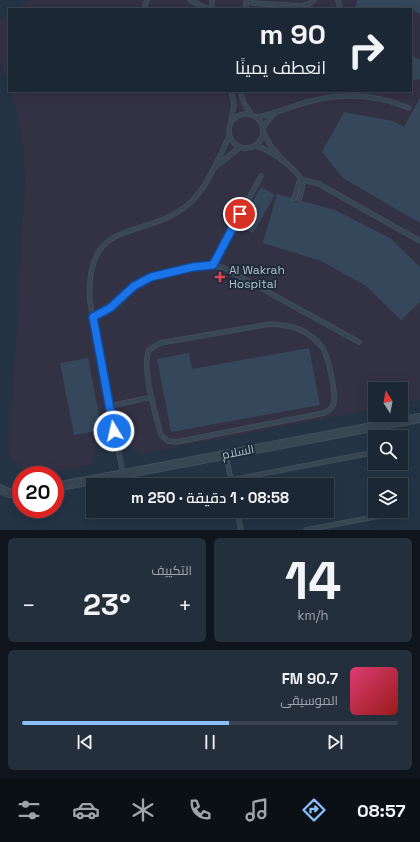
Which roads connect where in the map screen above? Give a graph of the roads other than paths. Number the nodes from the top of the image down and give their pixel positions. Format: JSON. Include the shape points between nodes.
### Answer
{"nodes":[{"id":1,"x":190,"y":0,"type":"edge"},
{"id":2,"x":247,"y":0,"type":"edge"},
{"id":3,"x":314,"y":0,"type":"edge"},
{"id":4,"x":206,"y":8,"type":"edge"},
{"id":5,"x":231,"y":92,"type":"edge"},
{"id":6,"x":240,"y":92,"type":"edge"},
{"id":7,"x":408,"y":108,"type":"dead end"},
{"id":8,"x":276,"y":112,"type":"junction"},
{"id":9,"x":250,"y":114,"type":"junction"},
{"id":10,"x":256,"y":117,"type":"junction"},
{"id":11,"x":231,"y":123,"type":"junction"},
{"id":12,"x":263,"y":127,"type":"junction"},
{"id":13,"x":264,"y":133,"type":"junction"},
{"id":14,"x":229,"y":137,"type":"junction"},
{"id":15,"x":256,"y":146,"type":"junction"},
{"id":16,"x":239,"y":148,"type":"junction"},
{"id":17,"x":286,"y":163,"type":"junction"},
{"id":18,"x":214,"y":167,"type":"junction"},
{"id":19,"x":261,"y":176,"type":"dead end"},
{"id":20,"x":300,"y":179,"type":"junction"},
{"id":21,"x":297,"y":199,"type":"dead end"},
{"id":22,"x":420,"y":241,"type":"edge"},
{"id":23,"x":213,"y":265,"type":"junction"},
{"id":24,"x":93,"y":317,"type":"junction"},
{"id":25,"x":359,"y":342,"type":"dead end"},
{"id":26,"x":152,"y":398,"type":"junction"},
{"id":27,"x":110,"y":406,"type":"junction"},
{"id":28,"x":420,"y":418,"type":"edge"},
{"id":29,"x":226,"y":454,"type":"junction"},
{"id":30,"x":366,"y":454,"type":"dead end"},
{"id":31,"x":123,"y":474,"type":"junction"},
{"id":32,"x":231,"y":478,"type":"edge"},
{"id":33,"x":241,"y":478,"type":"edge"},
{"id":34,"x":64,"y":485,"type":"edge"},
{"id":35,"x":0,"y":489,"type":"edge"},
{"id":36,"x":12,"y":493,"type":"edge"},
{"id":37,"x":238,"y":518,"type":"edge"},
{"id":38,"x":369,"y":518,"type":"edge"},
{"id":39,"x":241,"y":530,"type":"edge"},
{"id":40,"x":306,"y":530,"type":"edge"}],
"edges":[{"from":1,"to":4,"type":"lane"},
{"from":2,"to":3,"type":"lane","via":[[301,6]]},
{"from":5,"to":11,"type":"lane","via":[[234,104]]},
{"from":6,"to":9,"type":"lane"},
{"from":7,"to":8,"type":"lane","via":[[391,101],[354,96],[307,102]]},
{"from":8,"to":10,"type":"lane"},
{"from":8,"to":12,"type":"lane"},
{"from":9,"to":10,"type":"lane"},
{"from":9,"to":11,"type":"lane","via":[[239,115]]},
{"from":10,"to":12,"type":"lane"},
{"from":11,"to":14,"type":"lane"},
{"from":12,"to":13,"type":"lane"},
{"from":13,"to":15,"type":"lane"},
{"from":13,"to":17,"type":"lane","via":[[270,145]]},
{"from":14,"to":16,"type":"lane"},
{"from":14,"to":18,"type":"lane"},
{"from":15,"to":16,"type":"lane"},
{"from":15,"to":17,"type":"lane"},
{"from":16,"to":18,"type":"lane"},
{"from":17,"to":20,"type":"lane"},
{"from":18,"to":24,"type":"lane","via":[[196,196],[179,211],[166,219],[126,231],[114,237],[102,248],[94,260],[90,273]]},
{"from":19,"to":23,"type":"lane"},
{"from":20,"to":21,"type":"lane"},
{"from":20,"to":22,"type":"lane","via":[[319,184]]},
{"from":23,"to":24,"type":"lane","via":[[151,277],[134,286],[110,308]]},
{"from":23,"to":25,"type":"lane","via":[[224,268]]},
{"from":24,"to":27,"type":"lane"},
{"from":26,"to":26,"type":"lane","via":[[161,435],[168,441],[176,442],[324,413],[332,408],[335,398],[325,353],[321,346],[306,333],[295,328],[270,324],[153,346],[146,360]]},
{"from":26,"to":27,"type":"lane"},
{"from":27,"to":31,"type":"lane"},
{"from":28,"to":29,"type":"street","name":"السلام"},
{"from":29,"to":31,"type":"street","name":"السلام"},
{"from":29,"to":32,"type":"lane"},
{"from":30,"to":33,"type":"lane"},
{"from":31,"to":34,"type":"street","name":"السلام"},
{"from":35,"to":36,"type":"street"},
{"from":37,"to":39,"type":"lane"},
{"from":38,"to":40,"type":"lane"}]}
